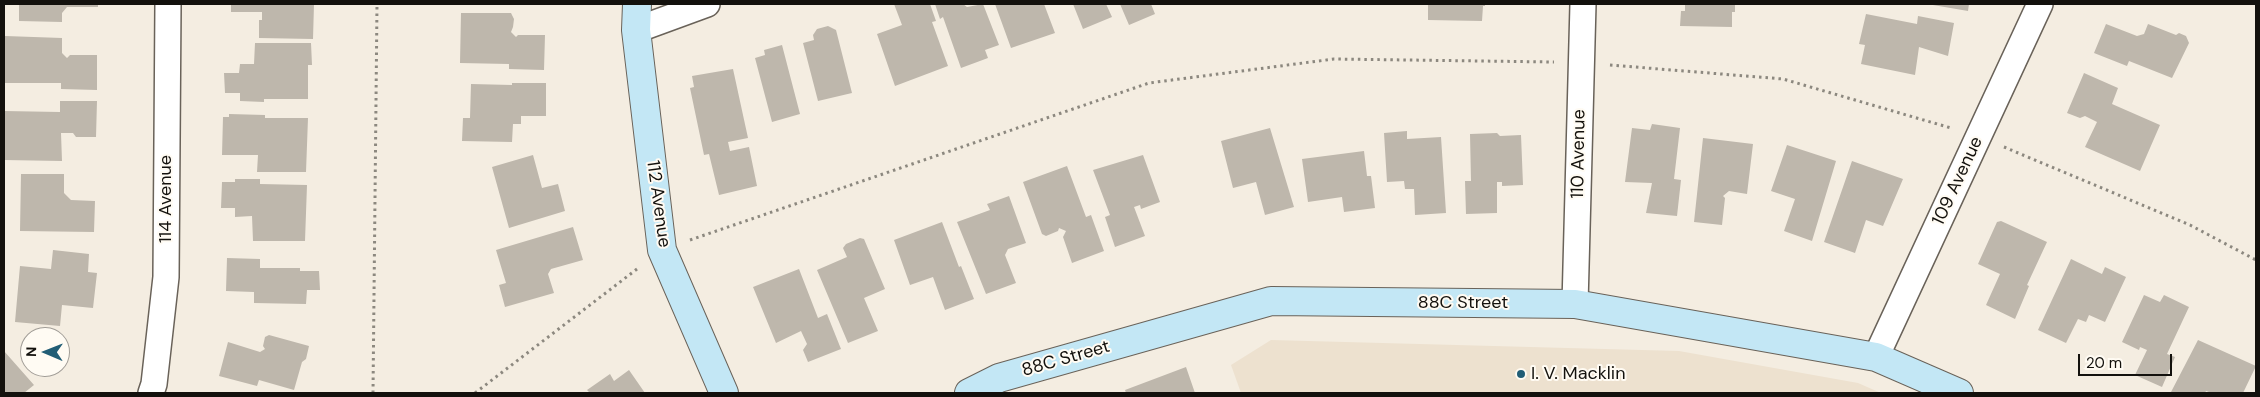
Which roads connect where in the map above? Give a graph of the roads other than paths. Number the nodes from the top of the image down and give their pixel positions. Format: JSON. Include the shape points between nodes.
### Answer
{"nodes":[{"id":1,"x":168,"y":4,"type":"edge"},
{"id":2,"x":707,"y":4,"type":"edge"},
{"id":3,"x":1583,"y":4,"type":"edge"},
{"id":4,"x":2040,"y":4,"type":"edge"},
{"id":5,"x":637,"y":17,"type":"edge"},
{"id":6,"x":1575,"y":304,"type":"junction"},
{"id":7,"x":1876,"y":358,"type":"junction"},
{"id":8,"x":1002,"y":386,"type":"edge"},
{"id":9,"x":151,"y":393,"type":"edge"},
{"id":10,"x":724,"y":393,"type":"edge"},
{"id":11,"x":969,"y":393,"type":"edge"},
{"id":12,"x":1960,"y":393,"type":"edge"}],
"edges":[{"from":1,"to":9,"type":"street","name":"114 Avenue","via":[[166,277]]},
{"from":2,"to":5,"type":"street"},
{"from":3,"to":6,"type":"street","name":"110 Avenue"},
{"from":4,"to":7,"type":"street","name":"109 Avenue"},
{"from":5,"to":10,"type":"street","name":"112 Avenue","via":[[662,250]]},
{"from":6,"to":7,"type":"street","name":"88C Street"},
{"from":6,"to":8,"type":"street","name":"88C Street","via":[[1271,301]]},
{"from":7,"to":12,"type":"street","name":"88C Street"},
{"from":8,"to":11,"type":"street","name":"88C Street"}]}
